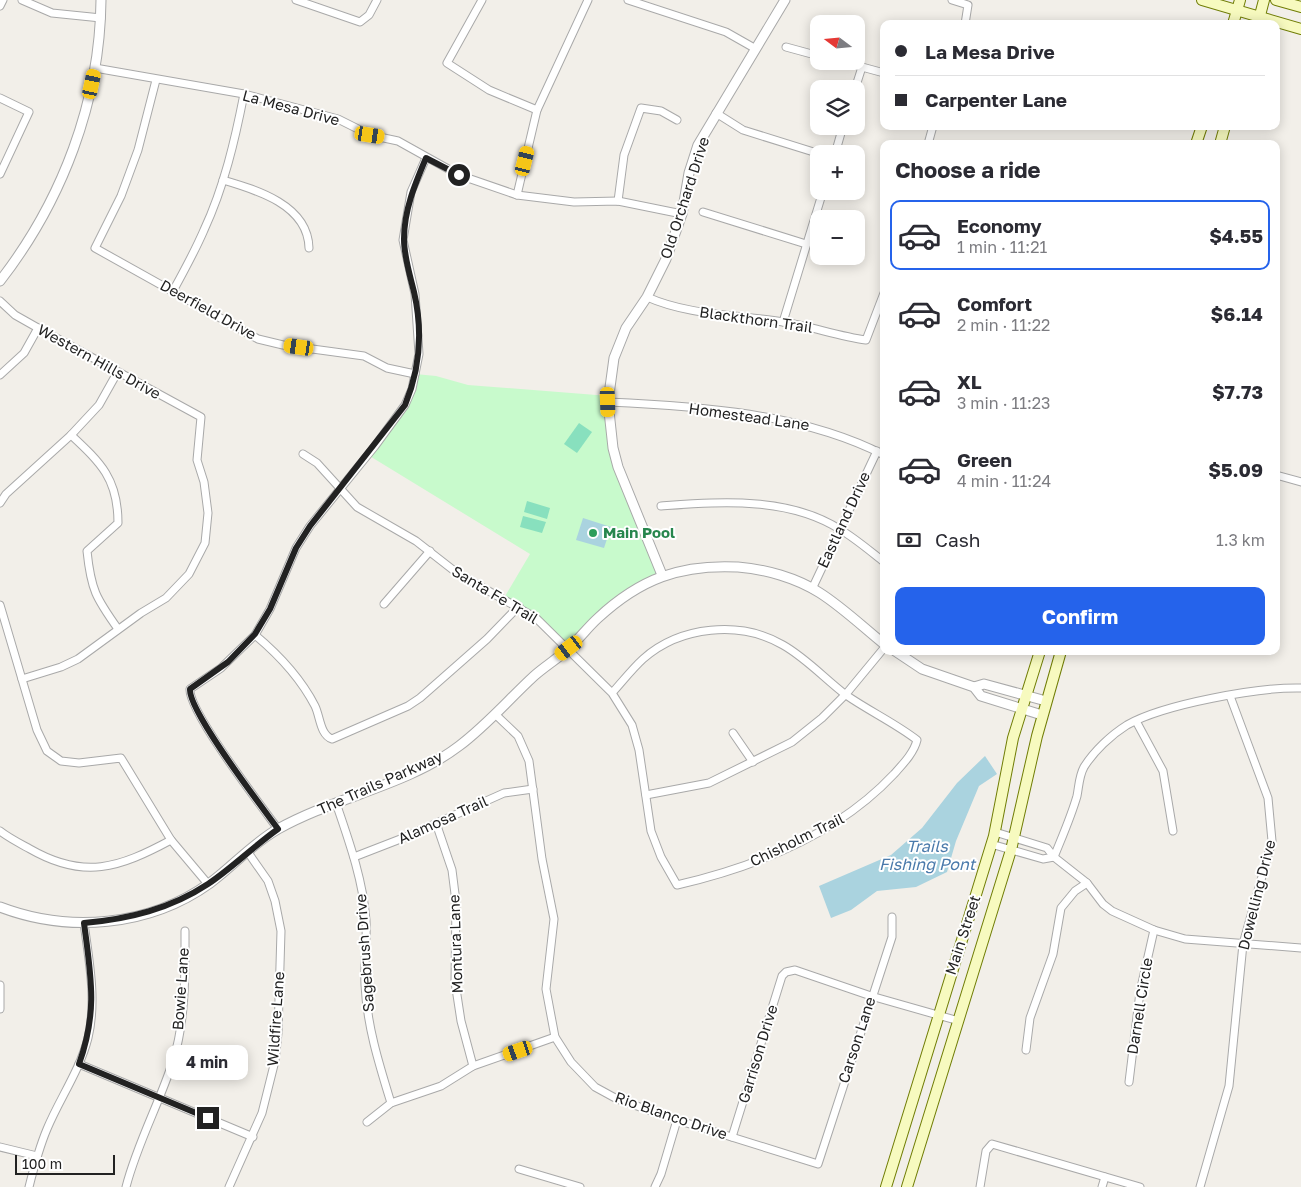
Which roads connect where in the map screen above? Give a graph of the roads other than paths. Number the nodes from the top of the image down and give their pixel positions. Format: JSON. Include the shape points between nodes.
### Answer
{"nodes":[{"id":1,"x":3,"y":0,"type":"edge"},
{"id":2,"x":22,"y":0,"type":"edge"},
{"id":3,"x":102,"y":0,"type":"edge"},
{"id":4,"x":296,"y":0,"type":"edge"},
{"id":5,"x":376,"y":0,"type":"edge"},
{"id":6,"x":482,"y":0,"type":"edge"},
{"id":7,"x":588,"y":0,"type":"edge"},
{"id":8,"x":628,"y":0,"type":"edge"},
{"id":9,"x":785,"y":0,"type":"edge"},
{"id":10,"x":952,"y":0,"type":"edge"},
{"id":11,"x":1202,"y":0,"type":"edge"},
{"id":12,"x":1264,"y":0,"type":"edge"},
{"id":13,"x":1276,"y":0,"type":"edge"},
{"id":14,"x":1239,"y":5,"type":"edge"},
{"id":15,"x":0,"y":6,"type":"edge"},
{"id":16,"x":1301,"y":7,"type":"edge"},
{"id":17,"x":101,"y":18,"type":"junction"},
{"id":18,"x":966,"y":20,"type":"edge"},
{"id":19,"x":1234,"y":20,"type":"edge"},
{"id":20,"x":1257,"y":20,"type":"edge"},
{"id":21,"x":1258,"y":20,"type":"edge"},
{"id":22,"x":1280,"y":25,"type":"edge"},
{"id":23,"x":1301,"y":29,"type":"edge"},
{"id":24,"x":786,"y":47,"type":"dead end"},
{"id":25,"x":756,"y":49,"type":"junction"},
{"id":26,"x":810,"y":54,"type":"edge"},
{"id":27,"x":95,"y":68,"type":"junction"},
{"id":28,"x":865,"y":68,"type":"edge"},
{"id":29,"x":880,"y":72,"type":"edge"},
{"id":30,"x":156,"y":80,"type":"junction"},
{"id":31,"x":244,"y":94,"type":"junction"},
{"id":32,"x":0,"y":98,"type":"edge"},
{"id":33,"x":537,"y":110,"type":"junction"},
{"id":34,"x":716,"y":113,"type":"junction"},
{"id":35,"x":677,"y":120,"type":"dead end"},
{"id":36,"x":810,"y":151,"type":"edge"},
{"id":37,"x":426,"y":158,"type":"junction"},
{"id":38,"x":0,"y":174,"type":"edge"},
{"id":39,"x":222,"y":180,"type":"junction"},
{"id":40,"x":517,"y":195,"type":"junction"},
{"id":41,"x":820,"y":200,"type":"edge"},
{"id":42,"x":618,"y":201,"type":"junction"},
{"id":43,"x":703,"y":212,"type":"dead end"},
{"id":44,"x":682,"y":214,"type":"junction"},
{"id":45,"x":806,"y":244,"type":"junction"},
{"id":46,"x":309,"y":248,"type":"dead end"},
{"id":47,"x":0,"y":281,"type":"edge"},
{"id":48,"x":173,"y":291,"type":"junction"},
{"id":49,"x":647,"y":297,"type":"junction"},
{"id":50,"x":0,"y":301,"type":"edge"},
{"id":51,"x":880,"y":307,"type":"edge"},
{"id":52,"x":783,"y":322,"type":"junction"},
{"id":53,"x":38,"y":328,"type":"junction"},
{"id":54,"x":117,"y":373,"type":"junction"},
{"id":55,"x":415,"y":374,"type":"junction"},
{"id":56,"x":0,"y":375,"type":"edge"},
{"id":57,"x":608,"y":402,"type":"junction"},
{"id":58,"x":71,"y":435,"type":"junction"},
{"id":59,"x":880,"y":453,"type":"edge"},
{"id":60,"x":303,"y":454,"type":"dead end"},
{"id":61,"x":1280,"y":476,"type":"edge"},
{"id":62,"x":1301,"y":482,"type":"edge"},
{"id":63,"x":339,"y":490,"type":"junction"},
{"id":64,"x":0,"y":503,"type":"edge"},
{"id":65,"x":661,"y":506,"type":"dead end"},
{"id":66,"x":839,"y":529,"type":"junction"},
{"id":67,"x":430,"y":551,"type":"junction"},
{"id":68,"x":880,"y":559,"type":"edge"},
{"id":69,"x":662,"y":575,"type":"junction"},
{"id":70,"x":812,"y":589,"type":"junction"},
{"id":71,"x":384,"y":604,"type":"dead end"},
{"id":72,"x":0,"y":605,"type":"edge"},
{"id":73,"x":518,"y":606,"type":"junction"},
{"id":74,"x":118,"y":629,"type":"junction"},
{"id":75,"x":255,"y":634,"type":"junction"},
{"id":76,"x":880,"y":643,"type":"edge"},
{"id":77,"x":569,"y":648,"type":"junction"},
{"id":78,"x":880,"y":651,"type":"edge"},
{"id":79,"x":901,"y":655,"type":"edge"},
{"id":80,"x":1039,"y":655,"type":"edge"},
{"id":81,"x":1060,"y":655,"type":"edge"},
{"id":82,"x":22,"y":679,"type":"junction"},
{"id":83,"x":974,"y":687,"type":"junction"},
{"id":84,"x":1301,"y":688,"type":"edge"},
{"id":85,"x":612,"y":693,"type":"junction"},
{"id":86,"x":846,"y":694,"type":"junction"},
{"id":87,"x":1026,"y":696,"type":"junction"},
{"id":88,"x":1230,"y":696,"type":"junction"},
{"id":89,"x":1046,"y":701,"type":"junction"},
{"id":90,"x":1022,"y":709,"type":"junction"},
{"id":91,"x":496,"y":715,"type":"junction"},
{"id":92,"x":1042,"y":715,"type":"junction"},
{"id":93,"x":1136,"y":721,"type":"junction"},
{"id":94,"x":734,"y":732,"type":"dead end"},
{"id":95,"x":753,"y":762,"type":"junction"},
{"id":96,"x":533,"y":788,"type":"junction"},
{"id":97,"x":646,"y":795,"type":"junction"},
{"id":98,"x":336,"y":803,"type":"junction"},
{"id":99,"x":436,"y":823,"type":"junction"},
{"id":100,"x":278,"y":829,"type":"junction"},
{"id":101,"x":0,"y":831,"type":"edge"},
{"id":102,"x":1173,"y":831,"type":"dead end"},
{"id":103,"x":995,"y":832,"type":"junction"},
{"id":104,"x":1015,"y":838,"type":"junction"},
{"id":105,"x":171,"y":840,"type":"junction"},
{"id":106,"x":991,"y":844,"type":"junction"},
{"id":107,"x":1012,"y":850,"type":"junction"},
{"id":108,"x":248,"y":851,"type":"junction"},
{"id":109,"x":354,"y":857,"type":"junction"},
{"id":110,"x":1054,"y":857,"type":"junction"},
{"id":111,"x":1087,"y":883,"type":"junction"},
{"id":112,"x":208,"y":884,"type":"junction"},
{"id":113,"x":676,"y":885,"type":"joint"},
{"id":114,"x":0,"y":907,"type":"edge"},
{"id":115,"x":892,"y":917,"type":"dead end"},
{"id":116,"x":84,"y":923,"type":"junction"},
{"id":117,"x":1154,"y":930,"type":"junction"},
{"id":118,"x":185,"y":931,"type":"dead end"},
{"id":119,"x":1243,"y":944,"type":"junction"},
{"id":120,"x":1301,"y":948,"type":"edge"},
{"id":121,"x":0,"y":984,"type":"edge"},
{"id":122,"x":871,"y":996,"type":"junction"},
{"id":123,"x":0,"y":1009,"type":"edge"},
{"id":124,"x":937,"y":1015,"type":"junction"},
{"id":125,"x":959,"y":1021,"type":"junction"},
{"id":126,"x":555,"y":1037,"type":"junction"},
{"id":127,"x":1026,"y":1050,"type":"dead end"},
{"id":128,"x":79,"y":1064,"type":"junction"},
{"id":129,"x":473,"y":1066,"type":"junction"},
{"id":130,"x":1129,"y":1082,"type":"dead end"},
{"id":131,"x":160,"y":1099,"type":"junction"},
{"id":132,"x":391,"y":1103,"type":"junction"},
{"id":133,"x":677,"y":1120,"type":"junction"},
{"id":134,"x":367,"y":1122,"type":"dead end"},
{"id":135,"x":253,"y":1137,"type":"junction"},
{"id":136,"x":732,"y":1137,"type":"junction"},
{"id":137,"x":0,"y":1147,"type":"edge"},
{"id":138,"x":37,"y":1156,"type":"junction"},
{"id":139,"x":818,"y":1164,"type":"joint"},
{"id":140,"x":519,"y":1169,"type":"dead end"},
{"id":141,"x":1105,"y":1177,"type":"junction"},
{"id":142,"x":29,"y":1187,"type":"edge"},
{"id":143,"x":126,"y":1187,"type":"edge"},
{"id":144,"x":230,"y":1187,"type":"edge"},
{"id":145,"x":580,"y":1187,"type":"edge"},
{"id":146,"x":655,"y":1187,"type":"edge"},
{"id":147,"x":886,"y":1187,"type":"edge"},
{"id":148,"x":907,"y":1187,"type":"edge"},
{"id":149,"x":980,"y":1187,"type":"edge"},
{"id":150,"x":1102,"y":1187,"type":"edge"},
{"id":151,"x":1140,"y":1187,"type":"edge"},
{"id":152,"x":1200,"y":1187,"type":"edge"}],
"edges":[{"from":1,"to":15,"type":"street"},
{"from":2,"to":17,"type":"street","via":[[52,13]]},
{"from":3,"to":17,"type":"street"},
{"from":4,"to":5,"type":"street","via":[[360,22],[369,15]]},
{"from":6,"to":33,"type":"street","via":[[447,64],[489,90]]},
{"from":7,"to":33,"type":"street"},
{"from":8,"to":25,"type":"street","via":[[726,32]]},
{"from":9,"to":25,"type":"street","name":"Old Orchard Drive"},
{"from":10,"to":18,"type":"street","via":[[968,5]]},
{"from":11,"to":14,"type":"main road"},
{"from":12,"to":21,"type":"main road"},
{"from":13,"to":16,"type":"main road"},
{"from":14,"to":19,"type":"main road"},
{"from":14,"to":20,"type":"main road"},
{"from":17,"to":27,"type":"street"},
{"from":22,"to":23,"type":"main road"},
{"from":24,"to":26,"type":"street"},
{"from":25,"to":34,"type":"street","name":"Old Orchard Drive"},
{"from":27,"to":30,"type":"street","name":"La Mesa Drive"},
{"from":27,"to":47,"type":"street","via":[[82,124],[61,180],[31,238]]},
{"from":28,"to":29,"type":"street"},
{"from":30,"to":31,"type":"street","name":"La Mesa Drive"},
{"from":30,"to":48,"type":"street","name":"Deerfield Drive","via":[[138,150],[121,196],[95,248]]},
{"from":31,"to":37,"type":"street","name":"La Mesa Drive","via":[[338,119],[370,135],[398,141]]},
{"from":31,"to":39,"type":"street","via":[[235,140]]},
{"from":32,"to":38,"type":"street","via":[[28,112]]},
{"from":33,"to":40,"type":"street"},
{"from":34,"to":36,"type":"street","via":[[743,130]]},
{"from":34,"to":44,"type":"street","name":"Old Orchard Drive","via":[[698,145]]},
{"from":35,"to":42,"type":"street","via":[[661,112],[641,108],[624,155]]},
{"from":37,"to":40,"type":"street","name":"La Mesa Drive","via":[[459,175]]},
{"from":37,"to":55,"type":"street","via":[[411,192],[405,219],[404,240],[418,320],[420,354]]},
{"from":39,"to":46,"type":"street","via":[[274,198],[298,219],[309,235]]},
{"from":39,"to":48,"type":"street","via":[[205,228]]},
{"from":40,"to":42,"type":"street","name":"La Mesa Drive","via":[[574,202]]},
{"from":41,"to":45,"type":"street"},
{"from":42,"to":44,"type":"street","name":"La Mesa Drive"},
{"from":43,"to":45,"type":"street"},
{"from":44,"to":49,"type":"street","name":"Old Orchard Drive","via":[[666,259]]},
{"from":45,"to":52,"type":"street"},
{"from":48,"to":55,"type":"street","name":"Deerfield Drive","via":[[258,338],[283,345],[364,356],[387,368]]},
{"from":49,"to":52,"type":"street","name":"Blackthorn Trail","via":[[667,306],[696,312]]},
{"from":49,"to":57,"type":"street","name":"Old Orchard Drive","via":[[626,328],[614,358]]},
{"from":50,"to":53,"type":"street","name":"Western Hills Drive","via":[[15,315]]},
{"from":51,"to":52,"type":"street","name":"Blackthorn Trail","via":[[866,340]]},
{"from":53,"to":54,"type":"street","name":"Western Hills Drive"},
{"from":53,"to":56,"type":"street","via":[[24,353]]},
{"from":54,"to":58,"type":"street","via":[[99,404]]},
{"from":54,"to":74,"type":"street","name":"Western Hills Drive","via":[[200,417],[197,460],[208,513],[205,543],[189,574],[166,598]]},
{"from":55,"to":63,"type":"street","via":[[405,405],[394,422]]},
{"from":57,"to":59,"type":"street","name":"Homestead Lane","via":[[778,419],[834,433]]},
{"from":57,"to":69,"type":"street","name":"Old Orchard Drive","via":[[609,425],[618,467]]},
{"from":58,"to":64,"type":"street"},
{"from":58,"to":74,"type":"street","via":[[108,473],[115,492],[118,523],[87,551],[96,597]]},
{"from":59,"to":66,"type":"street","name":"Eastland Drive"},
{"from":60,"to":63,"type":"street","name":"Santa Fe Trail","via":[[317,463]]},
{"from":61,"to":62,"type":"street"},
{"from":63,"to":67,"type":"street","name":"Santa Fe Trail","via":[[357,507]]},
{"from":63,"to":75,"type":"street","via":[[296,548],[270,609]]},
{"from":65,"to":66,"type":"street","via":[[715,502],[758,504],[790,510]]},
{"from":66,"to":68,"type":"street"},
{"from":66,"to":70,"type":"street","name":"Eastland Drive"},
{"from":67,"to":71,"type":"street"},
{"from":67,"to":73,"type":"street","name":"Santa Fe Trail","via":[[458,573]]},
{"from":69,"to":70,"type":"street","name":"The Trails Parkway","via":[[704,567],[747,568],[789,578]]},
{"from":69,"to":77,"type":"street","name":"The Trails Parkway","via":[[615,603]]},
{"from":70,"to":76,"type":"street","name":"The Trails Parkway"},
{"from":72,"to":82,"type":"street"},
{"from":73,"to":75,"type":"street","via":[[487,639],[420,698],[336,738],[328,738],[325,734],[315,706],[290,667]]},
{"from":73,"to":77,"type":"street","name":"Santa Fe Trail"},
{"from":74,"to":82,"type":"street","via":[[78,659]]},
{"from":75,"to":100,"type":"street","via":[[226,664],[190,689],[209,730],[237,775]]},
{"from":77,"to":85,"type":"street","name":"Santa Fe Trail"},
{"from":77,"to":91,"type":"street","name":"The Trails Parkway","via":[[532,678]]},
{"from":78,"to":86,"type":"street"},
{"from":79,"to":83,"type":"street","via":[[922,669]]},
{"from":80,"to":87,"type":"main road","name":"Main Street"},
{"from":81,"to":89,"type":"main road","name":"Main Street"},
{"from":82,"to":105,"type":"street","via":[[37,730],[48,751],[61,761],[79,763],[121,758]]},
{"from":83,"to":87,"type":"street","via":[[984,684]]},
{"from":83,"to":90,"type":"street","via":[[981,696]]},
{"from":84,"to":88,"type":"street","via":[[1260,690]]},
{"from":85,"to":86,"type":"street","via":[[661,646],[682,636],[717,630],[759,634],[784,645]]},
{"from":85,"to":97,"type":"street","name":"Santa Fe Trail","via":[[634,730]]},
{"from":86,"to":95,"type":"street","via":[[792,742]]},
{"from":86,"to":113,"type":"street","name":"Chisholm Trail","via":[[917,740],[908,757],[874,795],[840,820],[743,866]]},
{"from":87,"to":89,"type":"street"},
{"from":87,"to":90,"type":"main road","name":"Main Street"},
{"from":88,"to":93,"type":"street","via":[[1157,712]]},
{"from":88,"to":119,"type":"street","name":"Dowelling Drive","via":[[1262,775],[1272,826],[1268,859]]},
{"from":89,"to":92,"type":"main road","name":"Main Street"},
{"from":90,"to":92,"type":"street"},
{"from":90,"to":103,"type":"main road","name":"Main Street","via":[[1013,738]]},
{"from":91,"to":96,"type":"street","name":"Rio Blanco Drive","via":[[523,744]]},
{"from":91,"to":98,"type":"street","name":"The Trails Parkway","via":[[443,756]]},
{"from":92,"to":104,"type":"main road","name":"Main Street"},
{"from":93,"to":102,"type":"street","via":[[1163,771]]},
{"from":93,"to":110,"type":"street","via":[[1115,733],[1084,766],[1074,806]]},
{"from":94,"to":95,"type":"street"},
{"from":95,"to":97,"type":"street","via":[[709,783]]},
{"from":96,"to":99,"type":"street","name":"Alamosa Trail","via":[[504,793]]},
{"from":96,"to":126,"type":"street","name":"Rio Blanco Drive","via":[[553,914],[546,982]]},
{"from":97,"to":113,"type":"street","name":"Santa Fe Trail","via":[[651,831]]},
{"from":98,"to":100,"type":"street","name":"The Trails Parkway"},
{"from":98,"to":109,"type":"street","name":"Sagebrush Drive"},
{"from":99,"to":109,"type":"street","name":"Alamosa Trail"},
{"from":99,"to":129,"type":"street","name":"Montura Lane","via":[[452,870],[456,902],[455,982]]},
{"from":100,"to":108,"type":"street","name":"The Trails Parkway"},
{"from":101,"to":105,"type":"street","via":[[47,859],[66,866],[86,868],[135,859]]},
{"from":103,"to":104,"type":"street"},
{"from":103,"to":106,"type":"main road","name":"Main Street"},
{"from":104,"to":107,"type":"main road","name":"Main Street"},
{"from":104,"to":110,"type":"street","via":[[1047,848]]},
{"from":105,"to":112,"type":"street"},
{"from":106,"to":107,"type":"street"},
{"from":106,"to":124,"type":"main road","name":"Main Street"},
{"from":107,"to":110,"type":"street","via":[[1043,859]]},
{"from":107,"to":125,"type":"main road","name":"Main Street"},
{"from":108,"to":112,"type":"street","name":"The Trails Parkway"},
{"from":108,"to":135,"type":"street","name":"Wildfire Lane","via":[[268,881],[280,931],[275,1062]]},
{"from":109,"to":132,"type":"street","name":"Sagebrush Drive","via":[[366,920],[365,986],[372,1042]]},
{"from":110,"to":111,"type":"street"},
{"from":111,"to":117,"type":"street","via":[[1112,911]]},
{"from":111,"to":127,"type":"street","via":[[1075,890],[1062,908],[1051,961],[1030,1018]]},
{"from":112,"to":116,"type":"street","name":"The Trails Parkway","via":[[159,910],[119,920]]},
{"from":114,"to":116,"type":"street","name":"The Trails Parkway","via":[[40,919]]},
{"from":115,"to":122,"type":"street","name":"Carson Lane","via":[[892,937]]},
{"from":116,"to":128,"type":"street","via":[[92,1002],[88,1038]]},
{"from":117,"to":119,"type":"street","via":[[1185,939]]},
{"from":117,"to":130,"type":"street","name":"Darnell Circle","via":[[1140,992]]},
{"from":118,"to":131,"type":"street","name":"Bowie Lane","via":[[182,1015],[174,1059]]},
{"from":119,"to":120,"type":"street"},
{"from":119,"to":152,"type":"street","name":"Dowelling Drive","via":[[1230,1086]]},
{"from":121,"to":123,"type":"street"},
{"from":122,"to":124,"type":"street"},
{"from":122,"to":136,"type":"street","name":"Garrison Drive","via":[[795,970],[782,976]]},
{"from":122,"to":139,"type":"street","name":"Carson Lane"},
{"from":124,"to":125,"type":"street"},
{"from":124,"to":147,"type":"main road","name":"Main Street"},
{"from":125,"to":148,"type":"main road","name":"Main Street"},
{"from":126,"to":129,"type":"street"},
{"from":126,"to":133,"type":"street","name":"Rio Blanco Drive","via":[[577,1070],[595,1087],[617,1099]]},
{"from":128,"to":131,"type":"street"},
{"from":128,"to":138,"type":"street"},
{"from":129,"to":132,"type":"street","via":[[441,1086]]},
{"from":131,"to":135,"type":"street"},
{"from":131,"to":143,"type":"street","name":"Bowie Lane","via":[[130,1169]]},
{"from":132,"to":134,"type":"street"},
{"from":133,"to":136,"type":"street","name":"Rio Blanco Drive"},
{"from":133,"to":146,"type":"street"},
{"from":135,"to":144,"type":"street","name":"Wildfire Lane"},
{"from":136,"to":139,"type":"street","name":"Rio Blanco Drive"},
{"from":137,"to":138,"type":"street"},
{"from":138,"to":142,"type":"street"},
{"from":140,"to":145,"type":"street"},
{"from":141,"to":149,"type":"street","via":[[992,1144],[986,1151]]},
{"from":141,"to":150,"type":"street"},
{"from":141,"to":151,"type":"street"}]}
